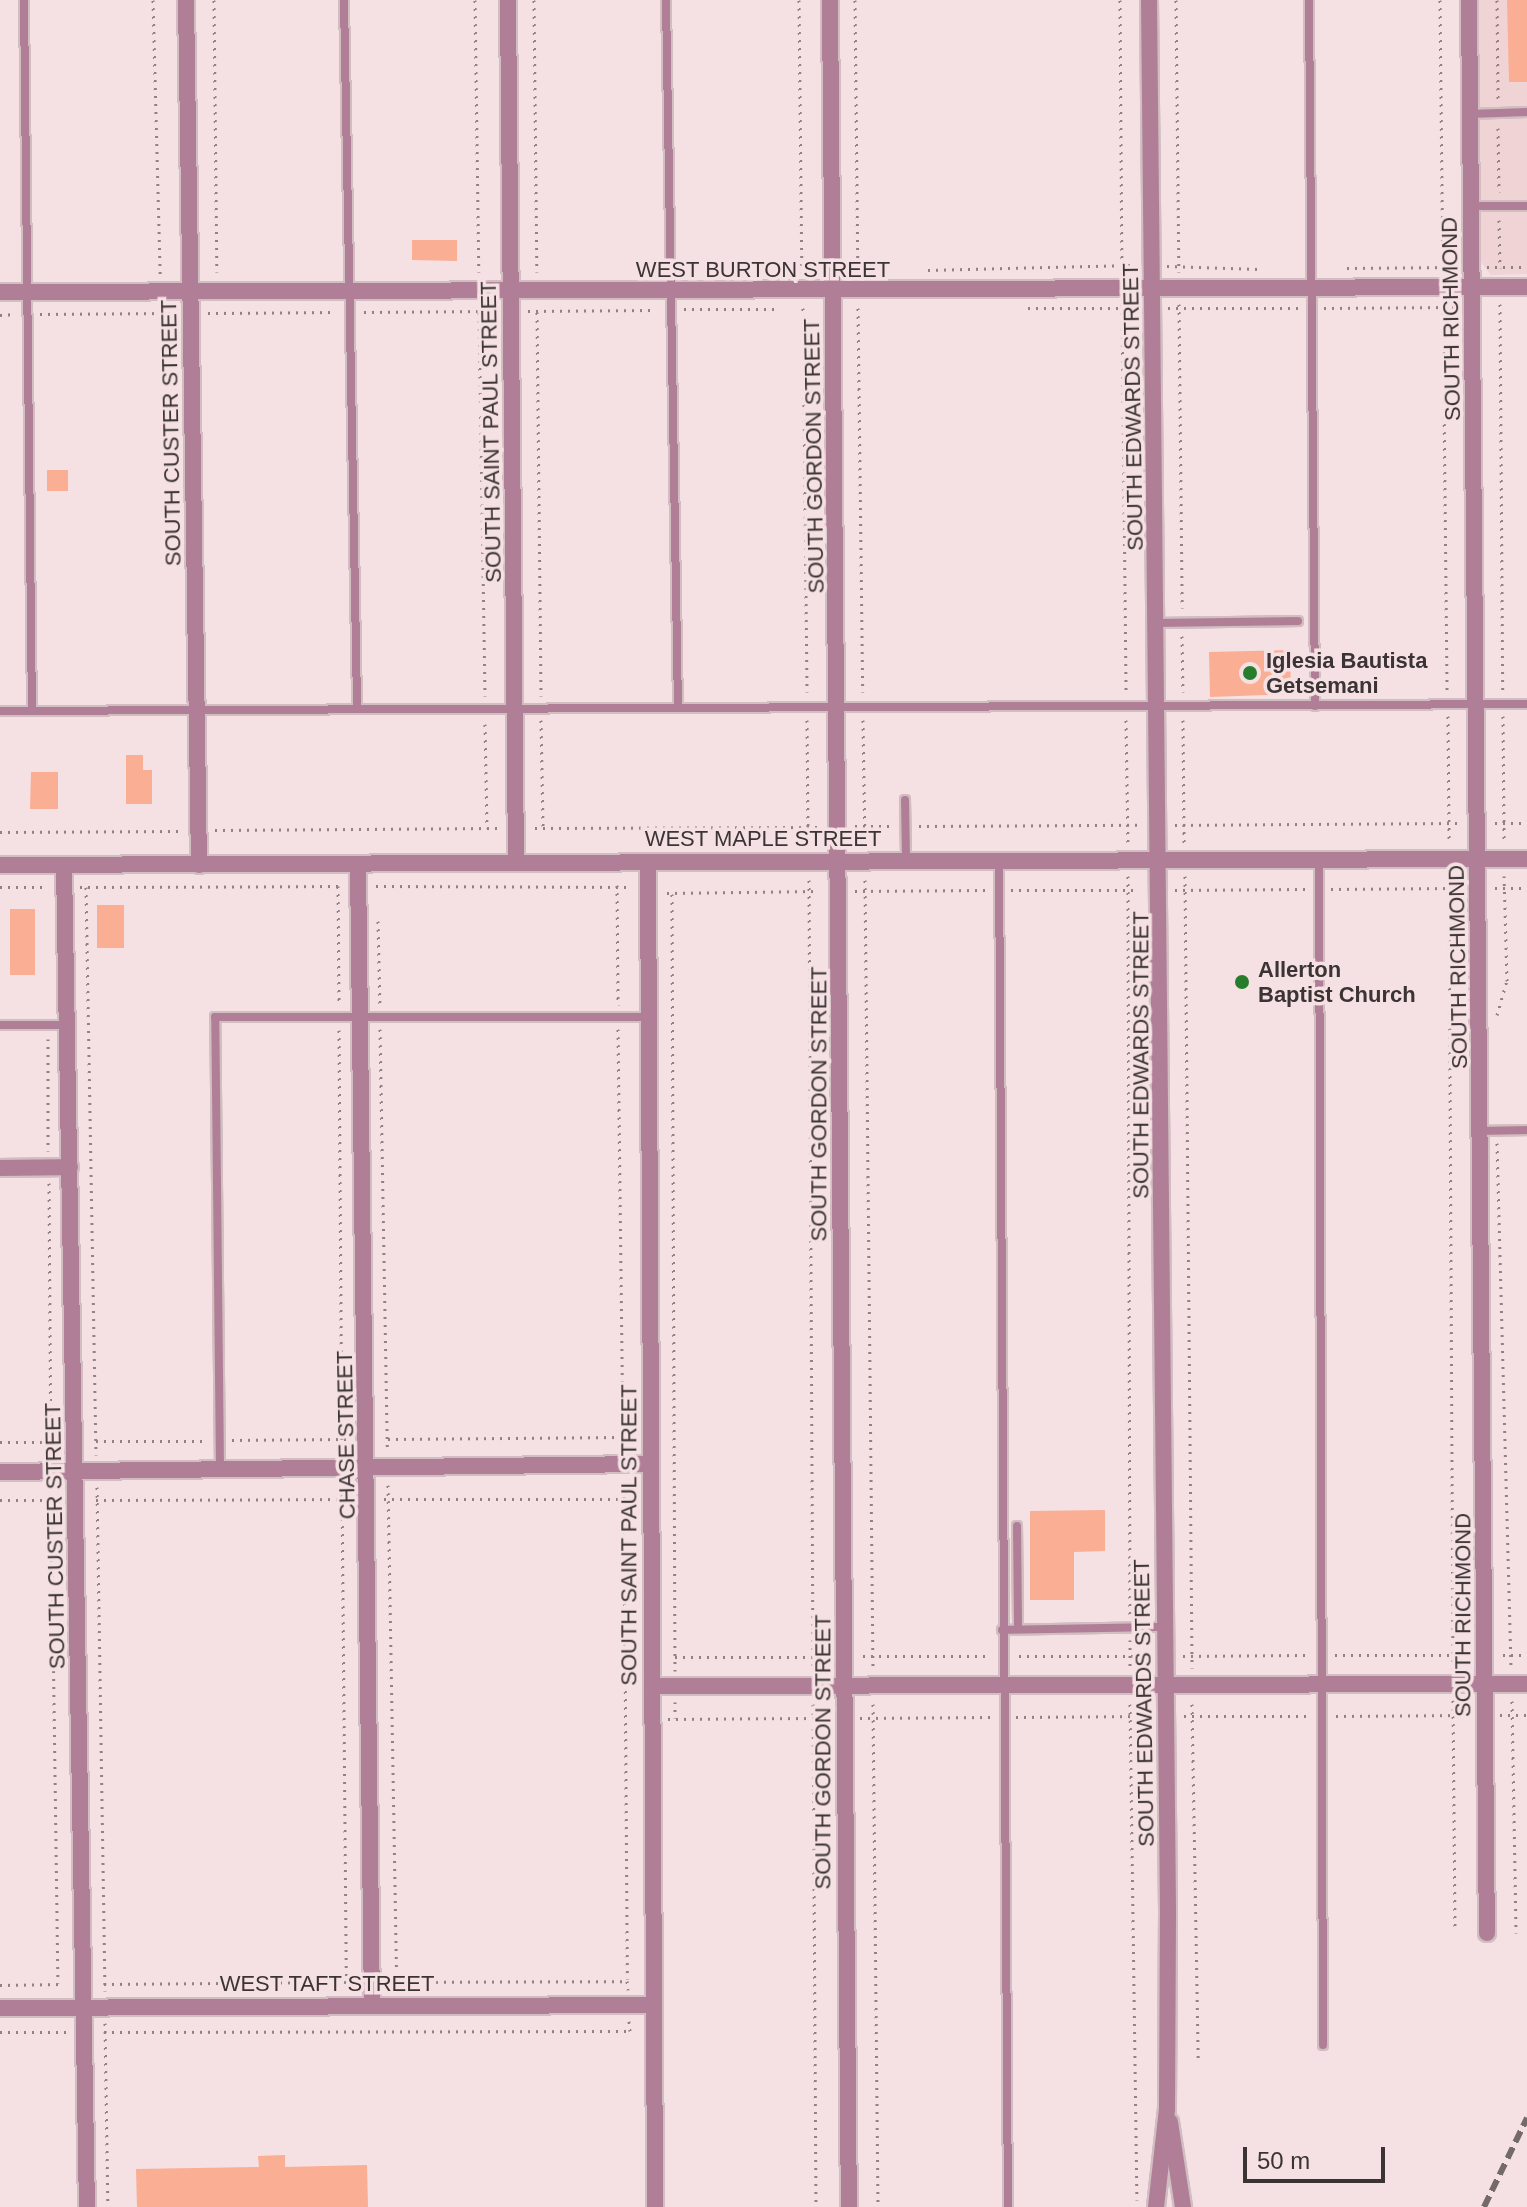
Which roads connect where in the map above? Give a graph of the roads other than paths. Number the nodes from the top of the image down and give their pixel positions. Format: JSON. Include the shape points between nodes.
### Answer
{"nodes":[{"id":1,"x":24,"y":0,"type":"edge"},
{"id":2,"x":186,"y":0,"type":"edge"},
{"id":3,"x":344,"y":0,"type":"edge"},
{"id":4,"x":508,"y":0,"type":"edge"},
{"id":5,"x":666,"y":0,"type":"edge"},
{"id":6,"x":830,"y":0,"type":"edge"},
{"id":7,"x":1149,"y":0,"type":"edge"},
{"id":8,"x":1309,"y":0,"type":"edge"},
{"id":9,"x":1469,"y":0,"type":"edge"},
{"id":10,"x":1527,"y":112,"type":"edge"},
{"id":11,"x":1470,"y":114,"type":"junction"},
{"id":12,"x":1472,"y":206,"type":"junction"},
{"id":13,"x":1527,"y":206,"type":"edge"},
{"id":14,"x":1153,"y":287,"type":"junction"},
{"id":15,"x":1312,"y":287,"type":"junction"},
{"id":16,"x":1473,"y":287,"type":"junction"},
{"id":17,"x":1527,"y":287,"type":"edge"},
{"id":18,"x":0,"y":292,"type":"edge"},
{"id":19,"x":28,"y":292,"type":"junction"},
{"id":20,"x":191,"y":293,"type":"junction"},
{"id":21,"x":348,"y":293,"type":"junction"},
{"id":22,"x":512,"y":293,"type":"junction"},
{"id":23,"x":834,"y":300,"type":"junction"},
{"id":24,"x":668,"y":301,"type":"junction"},
{"id":25,"x":1298,"y":621,"type":"dead end"},
{"id":26,"x":1159,"y":623,"type":"junction"},
{"id":27,"x":1527,"y":704,"type":"edge"},
{"id":28,"x":357,"y":705,"type":"junction"},
{"id":29,"x":1477,"y":705,"type":"junction"},
{"id":30,"x":1160,"y":706,"type":"junction"},
{"id":31,"x":1315,"y":706,"type":"junction"},
{"id":32,"x":516,"y":707,"type":"junction"},
{"id":33,"x":678,"y":708,"type":"junction"},
{"id":34,"x":838,"y":709,"type":"junction"},
{"id":35,"x":197,"y":710,"type":"junction"},
{"id":36,"x":0,"y":711,"type":"edge"},
{"id":37,"x":32,"y":711,"type":"junction"},
{"id":38,"x":905,"y":800,"type":"dead end"},
{"id":39,"x":1319,"y":859,"type":"junction"},
{"id":40,"x":1479,"y":859,"type":"junction"},
{"id":41,"x":1527,"y":859,"type":"edge"},
{"id":42,"x":906,"y":860,"type":"junction"},
{"id":43,"x":999,"y":860,"type":"junction"},
{"id":44,"x":1162,"y":860,"type":"junction"},
{"id":45,"x":840,"y":861,"type":"junction"},
{"id":46,"x":648,"y":862,"type":"junction"},
{"id":47,"x":516,"y":863,"type":"junction"},
{"id":48,"x":358,"y":864,"type":"junction"},
{"id":49,"x":0,"y":865,"type":"edge"},
{"id":50,"x":64,"y":865,"type":"junction"},
{"id":51,"x":199,"y":865,"type":"junction"},
{"id":52,"x":649,"y":1017,"type":"junction"},
{"id":53,"x":361,"y":1018,"type":"junction"},
{"id":54,"x":0,"y":1025,"type":"edge"},
{"id":55,"x":67,"y":1025,"type":"junction"},
{"id":56,"x":1527,"y":1130,"type":"edge"},
{"id":57,"x":1487,"y":1132,"type":"junction"},
{"id":58,"x":70,"y":1167,"type":"junction"},
{"id":59,"x":0,"y":1168,"type":"edge"},
{"id":60,"x":650,"y":1464,"type":"junction"},
{"id":61,"x":369,"y":1467,"type":"junction"},
{"id":62,"x":220,"y":1471,"type":"junction"},
{"id":63,"x":0,"y":1472,"type":"edge"},
{"id":64,"x":76,"y":1472,"type":"junction"},
{"id":65,"x":1017,"y":1526,"type":"dead end"},
{"id":66,"x":1165,"y":1627,"type":"junction"},
{"id":67,"x":1018,"y":1629,"type":"junction"},
{"id":68,"x":1002,"y":1630,"type":"junction"},
{"id":69,"x":1323,"y":1684,"type":"junction"},
{"id":70,"x":1486,"y":1684,"type":"junction"},
{"id":71,"x":1519,"y":1684,"type":"edge"},
{"id":72,"x":652,"y":1686,"type":"junction"},
{"id":73,"x":1166,"y":1686,"type":"junction"},
{"id":74,"x":844,"y":1687,"type":"junction"},
{"id":75,"x":1002,"y":1687,"type":"junction"},
{"id":76,"x":1487,"y":1933,"type":"dead end"},
{"id":77,"x":653,"y":2005,"type":"junction"},
{"id":78,"x":372,"y":2006,"type":"junction"},
{"id":79,"x":84,"y":2007,"type":"junction"},
{"id":80,"x":0,"y":2008,"type":"edge"},
{"id":81,"x":1323,"y":2045,"type":"dead end"},
{"id":82,"x":1167,"y":2109,"type":"junction"},
{"id":83,"x":87,"y":2207,"type":"edge"},
{"id":84,"x":655,"y":2207,"type":"edge"},
{"id":85,"x":849,"y":2207,"type":"edge"},
{"id":86,"x":1008,"y":2207,"type":"edge"},
{"id":87,"x":1156,"y":2207,"type":"edge"},
{"id":88,"x":1183,"y":2207,"type":"edge"}],
"edges":[{"from":1,"to":19,"type":"lane"},
{"from":2,"to":20,"type":"street","name":"SOUTH CUSTER STREET"},
{"from":3,"to":21,"type":"lane"},
{"from":4,"to":22,"type":"street","name":"SOUTH SAINT PAUL STREET"},
{"from":5,"to":24,"type":"lane"},
{"from":6,"to":23,"type":"street","name":"SOUTH GORDON STREET"},
{"from":7,"to":14,"type":"street","name":"SOUTH EDWARDS STREET"},
{"from":8,"to":15,"type":"lane"},
{"from":9,"to":11,"type":"street","name":"SOUTH RICHMOND"},
{"from":10,"to":11,"type":"lane"},
{"from":11,"to":12,"type":"street","name":"SOUTH RICHMOND"},
{"from":12,"to":13,"type":"lane"},
{"from":12,"to":16,"type":"street","name":"SOUTH RICHMOND"},
{"from":14,"to":15,"type":"street","name":"WEST BURTON STREET"},
{"from":14,"to":23,"type":"street","name":"WEST BURTON STREET"},
{"from":14,"to":26,"type":"street","name":"SOUTH EDWARDS STREET"},
{"from":15,"to":16,"type":"street","name":"WEST BURTON STREET"},
{"from":15,"to":31,"type":"lane"},
{"from":16,"to":17,"type":"street","name":"WEST BURTON STREET"},
{"from":16,"to":29,"type":"street","name":"SOUTH RICHMOND"},
{"from":18,"to":19,"type":"street","name":"WEST BURTON STREET"},
{"from":19,"to":20,"type":"street","name":"WEST BURTON STREET"},
{"from":19,"to":37,"type":"lane"},
{"from":20,"to":21,"type":"street","name":"WEST BURTON STREET"},
{"from":20,"to":35,"type":"street","name":"SOUTH CUSTER STREET"},
{"from":21,"to":22,"type":"street","name":"WEST BURTON STREET"},
{"from":21,"to":28,"type":"lane"},
{"from":22,"to":24,"type":"street","name":"WEST BURTON STREET"},
{"from":22,"to":32,"type":"street","name":"SOUTH SAINT PAUL STREET"},
{"from":23,"to":24,"type":"street","name":"WEST BURTON STREET"},
{"from":23,"to":34,"type":"street","name":"SOUTH GORDON STREET"},
{"from":24,"to":33,"type":"lane"},
{"from":25,"to":26,"type":"lane"},
{"from":26,"to":30,"type":"street","name":"SOUTH EDWARDS STREET"},
{"from":27,"to":29,"type":"lane"},
{"from":28,"to":32,"type":"lane"},
{"from":28,"to":35,"type":"lane","via":[[323,714]]},
{"from":29,"to":31,"type":"lane"},
{"from":29,"to":40,"type":"street","name":"SOUTH RICHMOND"},
{"from":30,"to":31,"type":"lane"},
{"from":30,"to":34,"type":"lane"},
{"from":30,"to":44,"type":"street","name":"SOUTH EDWARDS STREET"},
{"from":32,"to":33,"type":"lane"},
{"from":32,"to":47,"type":"street","name":"SOUTH SAINT PAUL STREET"},
{"from":33,"to":34,"type":"lane"},
{"from":34,"to":45,"type":"street","name":"SOUTH GORDON STREET"},
{"from":35,"to":37,"type":"lane"},
{"from":35,"to":51,"type":"street","name":"SOUTH CUSTER STREET"},
{"from":36,"to":37,"type":"lane"},
{"from":38,"to":42,"type":"lane"},
{"from":39,"to":40,"type":"street","name":"WEST MAPLE STREET"},
{"from":39,"to":44,"type":"street","name":"WEST MAPLE STREET"},
{"from":39,"to":69,"type":"lane","via":[[1315,1315],[1324,1419]]},
{"from":40,"to":41,"type":"street","name":"WEST MAPLE STREET"},
{"from":40,"to":57,"type":"street","name":"SOUTH RICHMOND"},
{"from":42,"to":43,"type":"street","name":"WEST MAPLE STREET"},
{"from":42,"to":45,"type":"street","name":"WEST MAPLE STREET"},
{"from":43,"to":44,"type":"street","name":"WEST MAPLE STREET"},
{"from":43,"to":68,"type":"lane"},
{"from":44,"to":66,"type":"street","name":"SOUTH EDWARDS STREET"},
{"from":45,"to":46,"type":"street","name":"WEST MAPLE STREET"},
{"from":45,"to":74,"type":"street","name":"SOUTH GORDON STREET"},
{"from":46,"to":47,"type":"street","name":"WEST MAPLE STREET"},
{"from":46,"to":52,"type":"street","name":"SOUTH SAINT PAUL STREET"},
{"from":47,"to":48,"type":"street","name":"WEST MAPLE STREET"},
{"from":48,"to":51,"type":"street","name":"WEST MAPLE STREET"},
{"from":48,"to":53,"type":"street","name":"CHASE STREET"},
{"from":49,"to":50,"type":"street","name":"WEST MAPLE STREET"},
{"from":50,"to":51,"type":"street","name":"WEST MAPLE STREET"},
{"from":50,"to":55,"type":"street","name":"SOUTH CUSTER STREET"},
{"from":52,"to":53,"type":"lane"},
{"from":52,"to":60,"type":"street","name":"SOUTH SAINT PAUL STREET"},
{"from":53,"to":61,"type":"street","name":"CHASE STREET"},
{"from":53,"to":62,"type":"lane","via":[[215,1017]]},
{"from":54,"to":55,"type":"lane"},
{"from":55,"to":58,"type":"street","name":"SOUTH CUSTER STREET"},
{"from":56,"to":57,"type":"lane"},
{"from":57,"to":70,"type":"street","name":"SOUTH RICHMOND"},
{"from":58,"to":59,"type":"street"},
{"from":58,"to":64,"type":"street","name":"SOUTH CUSTER STREET"},
{"from":60,"to":61,"type":"street"},
{"from":60,"to":72,"type":"street","name":"SOUTH SAINT PAUL STREET"},
{"from":61,"to":62,"type":"street"},
{"from":61,"to":78,"type":"street","name":"CHASE STREET"},
{"from":62,"to":64,"type":"street"},
{"from":63,"to":64,"type":"street"},
{"from":64,"to":79,"type":"street","name":"SOUTH CUSTER STREET"},
{"from":65,"to":67,"type":"lane"},
{"from":66,"to":67,"type":"lane"},
{"from":66,"to":73,"type":"street","name":"SOUTH EDWARDS STREET"},
{"from":67,"to":68,"type":"lane"},
{"from":68,"to":75,"type":"lane"},
{"from":69,"to":70,"type":"street"},
{"from":69,"to":73,"type":"street"},
{"from":69,"to":81,"type":"lane"},
{"from":70,"to":71,"type":"street"},
{"from":70,"to":76,"type":"street","name":"SOUTH RICHMOND"},
{"from":72,"to":74,"type":"street"},
{"from":72,"to":77,"type":"street","name":"SOUTH SAINT PAUL STREET"},
{"from":73,"to":75,"type":"street"},
{"from":73,"to":82,"type":"street","name":"SOUTH EDWARDS STREET"},
{"from":74,"to":75,"type":"street"},
{"from":74,"to":85,"type":"street","name":"SOUTH GORDON STREET"},
{"from":75,"to":86,"type":"lane"},
{"from":77,"to":78,"type":"street","name":"WEST TAFT STREET"},
{"from":77,"to":84,"type":"street","name":"SOUTH SAINT PAUL STREET"},
{"from":78,"to":79,"type":"street","name":"WEST TAFT STREET"},
{"from":79,"to":80,"type":"street","name":"WEST TAFT STREET"},
{"from":79,"to":83,"type":"street","name":"SOUTH CUSTER STREET"},
{"from":82,"to":87,"type":"street"},
{"from":82,"to":88,"type":"street"}]}
